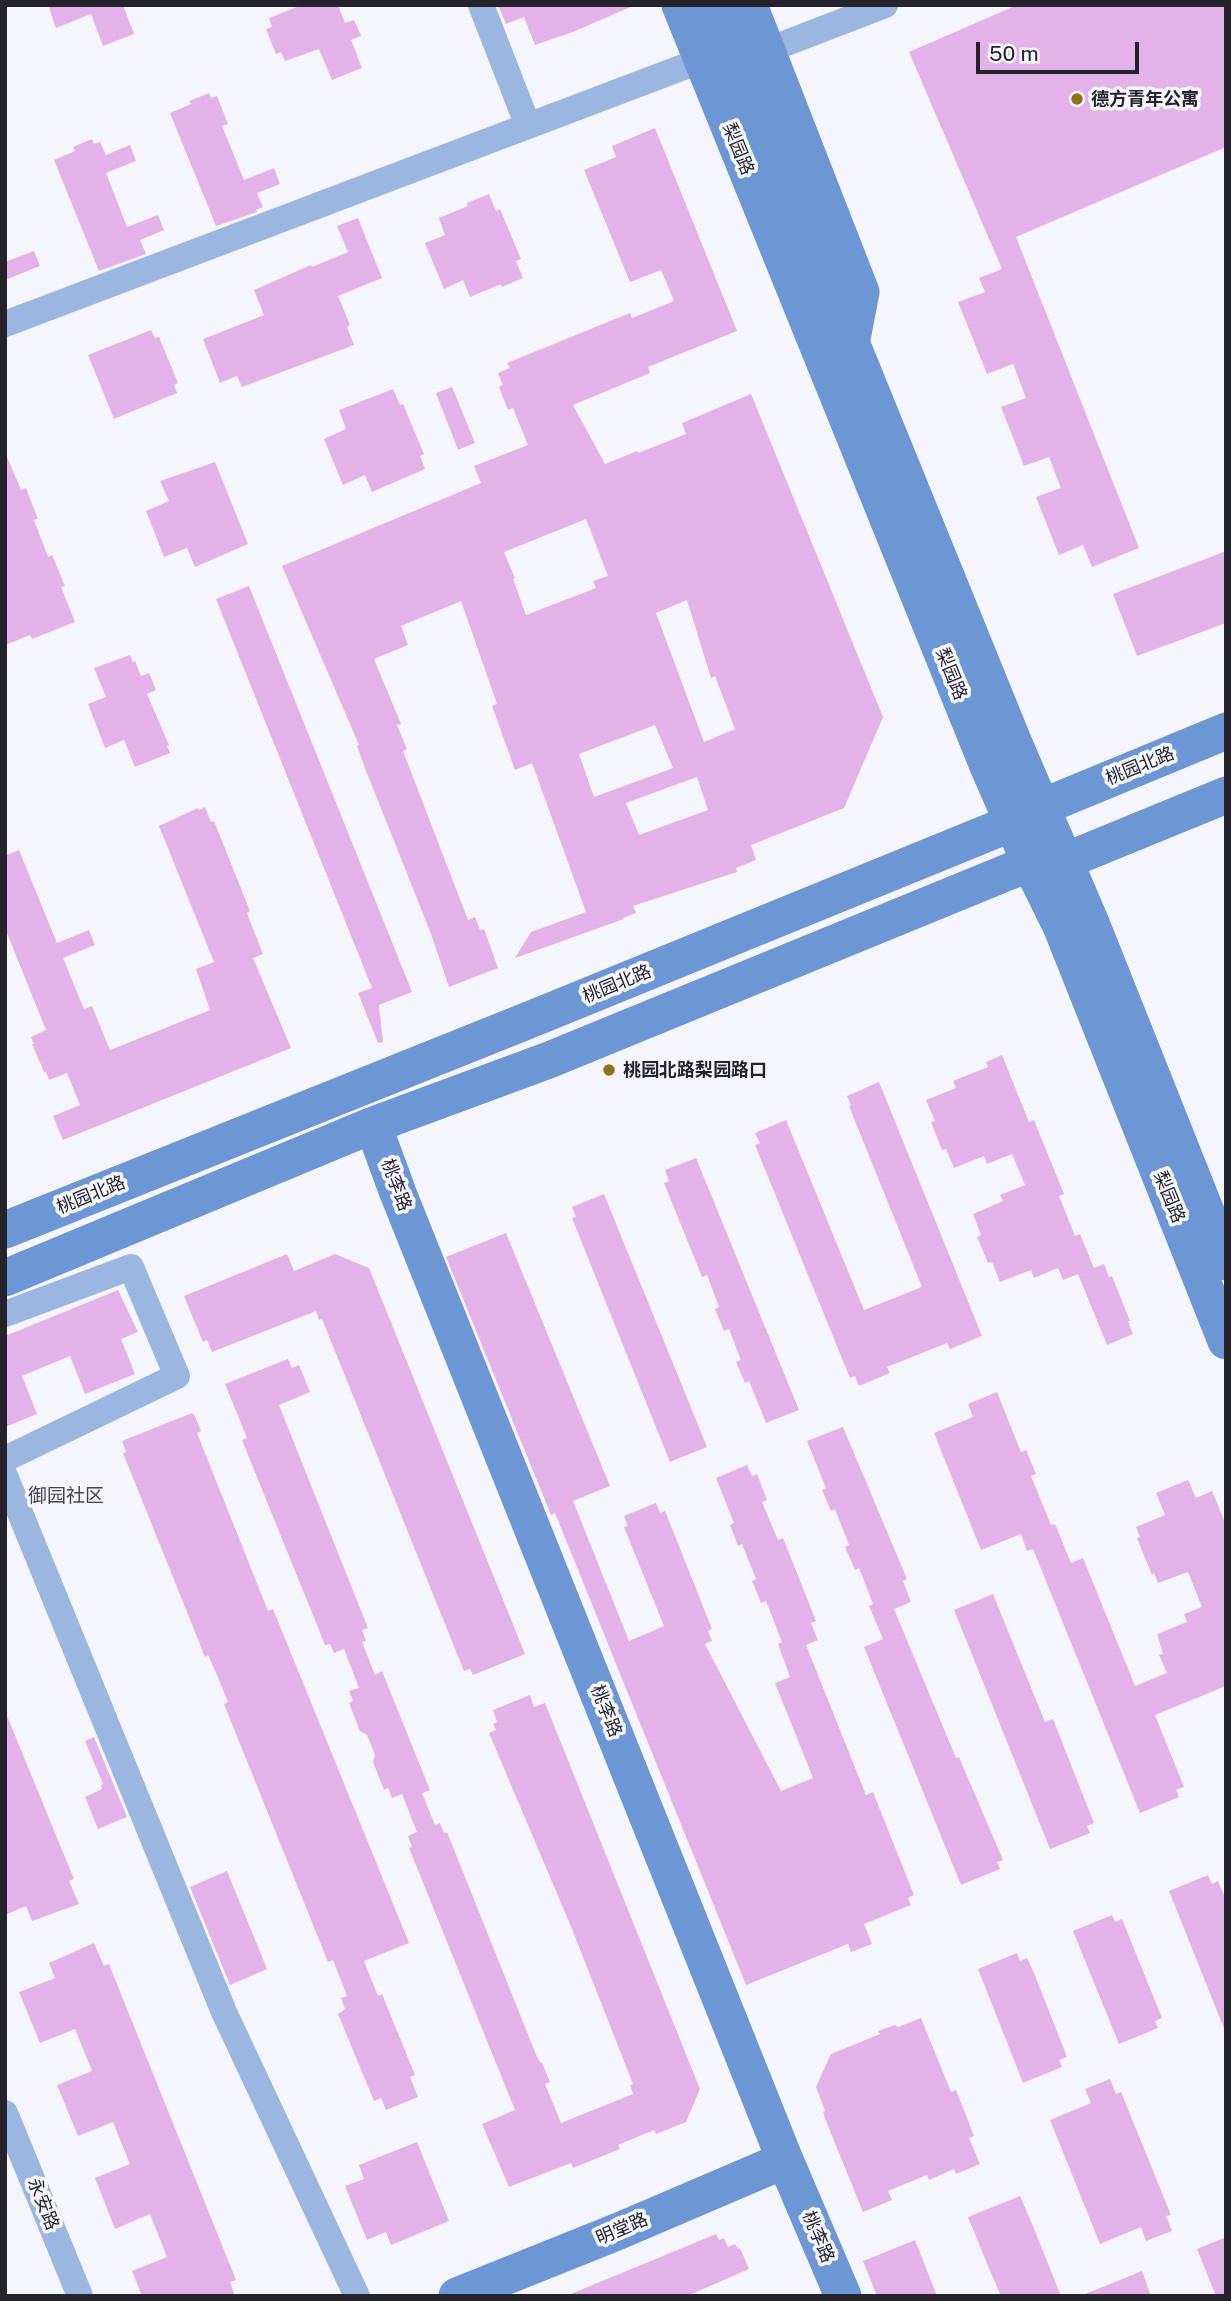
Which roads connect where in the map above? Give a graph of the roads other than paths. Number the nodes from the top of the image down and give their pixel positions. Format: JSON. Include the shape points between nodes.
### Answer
{"nodes":[{"id":1,"x":481,"y":5,"type":"edge"},
{"id":2,"x":680,"y":5,"type":"edge"},
{"id":3,"x":714,"y":5,"type":"edge"},
{"id":4,"x":749,"y":5,"type":"edge"},
{"id":5,"x":885,"y":5,"type":"edge"},
{"id":6,"x":735,"y":58,"type":"junction"},
{"id":7,"x":528,"y":126,"type":"junction"},
{"id":8,"x":5,"y":324,"type":"edge"},
{"id":9,"x":1226,"y":731,"type":"edge"},
{"id":10,"x":1226,"y":795,"type":"edge"},
{"id":11,"x":1027,"y":815,"type":"junction"},
{"id":12,"x":1047,"y":862,"type":"junction"},
{"id":13,"x":373,"y":1125,"type":"junction"},
{"id":14,"x":5,"y":1230,"type":"edge"},
{"id":15,"x":1226,"y":1262,"type":"edge"},
{"id":16,"x":5,"y":1278,"type":"edge"},
{"id":17,"x":5,"y":1314,"type":"edge"},
{"id":18,"x":1226,"y":1341,"type":"edge"},
{"id":19,"x":5,"y":1459,"type":"edge"},
{"id":20,"x":5,"y":1476,"type":"edge"},
{"id":21,"x":5,"y":2113,"type":"edge"},
{"id":22,"x":785,"y":2160,"type":"junction"},
{"id":23,"x":80,"y":2296,"type":"edge"},
{"id":24,"x":357,"y":2296,"type":"edge"},
{"id":25,"x":457,"y":2296,"type":"edge"},
{"id":26,"x":843,"y":2296,"type":"edge"}],
"edges":[{"from":1,"to":7,"type":"street"},
{"from":2,"to":6,"type":"main road","name":"梨园路"},
{"from":3,"to":6,"type":"main road","name":"梨园路"},
{"from":4,"to":6,"type":"main road"},
{"from":5,"to":6,"type":"street"},
{"from":6,"to":7,"type":"street"},
{"from":6,"to":11,"type":"main road","name":"梨园路"},
{"from":6,"to":11,"type":"main road","name":"梨园路","via":[[1013,741]]},
{"from":7,"to":8,"type":"street"},
{"from":9,"to":11,"type":"main road","name":"桃园北路"},
{"from":10,"to":12,"type":"main road"},
{"from":11,"to":12,"type":"main road","name":"梨园路"},
{"from":11,"to":14,"type":"main road","name":"桃园北路"},
{"from":12,"to":13,"type":"main road"},
{"from":12,"to":15,"type":"main road","name":"梨园路"},
{"from":12,"to":18,"type":"main road","name":"梨园路","via":[[1061,926]]},
{"from":13,"to":16,"type":"main road"},
{"from":13,"to":22,"type":"main road","name":"桃李路"},
{"from":17,"to":19,"type":"street","via":[[131,1267],[177,1376]]},
{"from":20,"to":24,"type":"street","via":[[224,2012]]},
{"from":21,"to":23,"type":"street","name":"永安路"},
{"from":22,"to":25,"type":"main road","name":"明堂路"},
{"from":22,"to":26,"type":"main road","name":"桃李路"}]}
